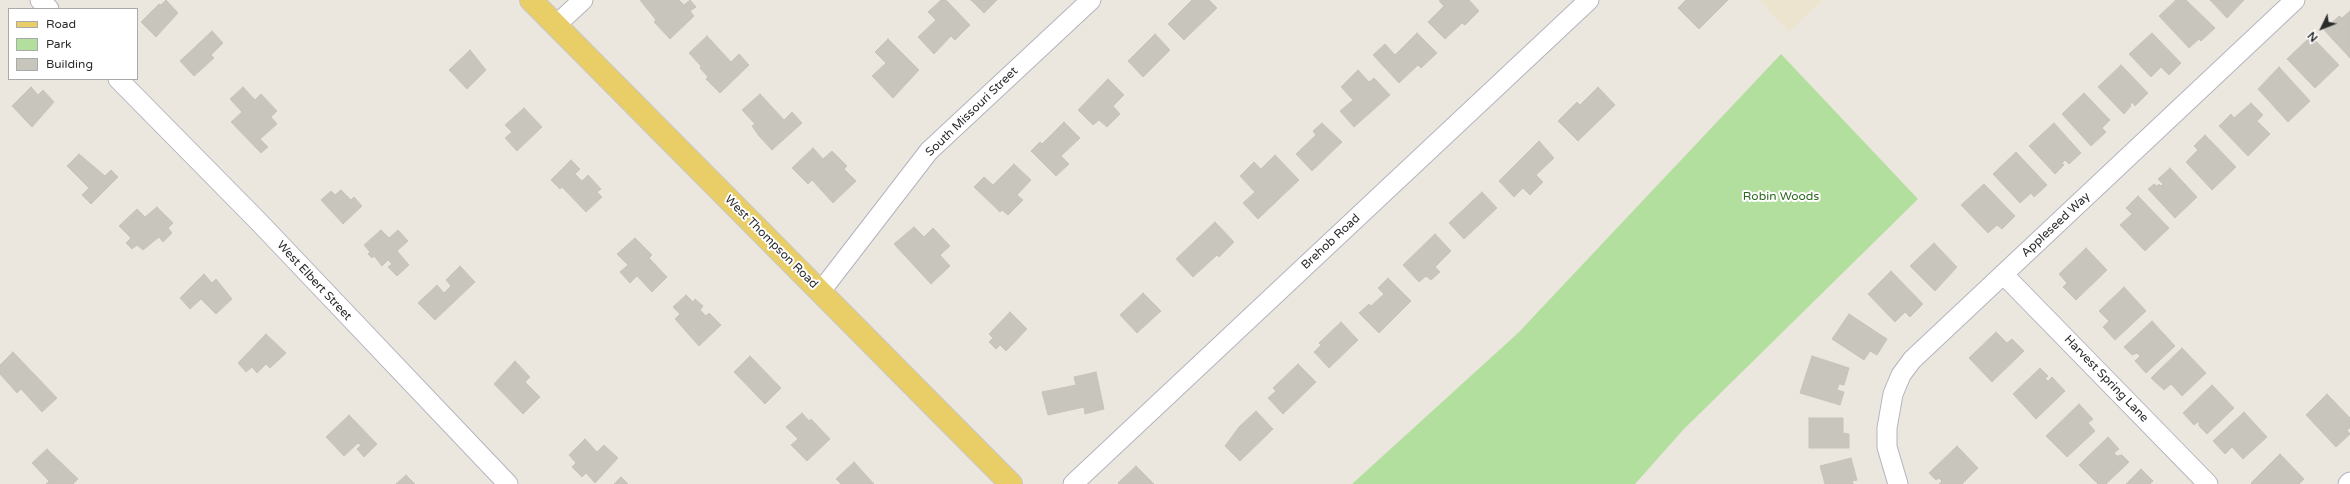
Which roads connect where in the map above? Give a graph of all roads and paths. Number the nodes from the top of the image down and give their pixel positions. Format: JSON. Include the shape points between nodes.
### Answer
{"nodes":[{"id":1,"x":40,"y":0,"type":"edge"},
{"id":2,"x":531,"y":0,"type":"edge"},
{"id":3,"x":583,"y":0,"type":"edge"},
{"id":4,"x":1091,"y":0,"type":"edge"},
{"id":5,"x":1589,"y":0,"type":"edge"},
{"id":6,"x":2295,"y":0,"type":"edge"},
{"id":7,"x":48,"y":8,"type":"edge"},
{"id":8,"x":556,"y":25,"type":"junction"},
{"id":9,"x":119,"y":80,"type":"edge"},
{"id":10,"x":2004,"y":274,"type":"junction"},
{"id":11,"x":821,"y":291,"type":"junction"},
{"id":12,"x":2350,"y":482,"type":"edge"},
{"id":13,"x":508,"y":484,"type":"edge"},
{"id":14,"x":1011,"y":484,"type":"edge"},
{"id":15,"x":1073,"y":484,"type":"edge"},
{"id":16,"x":1898,"y":484,"type":"edge"},
{"id":17,"x":2208,"y":484,"type":"edge"},
{"id":18,"x":2348,"y":484,"type":"edge"}],
"edges":[{"from":1,"to":7,"type":"street"},
{"from":2,"to":8,"type":"main road","name":"West Thompson Road"},
{"from":3,"to":8,"type":"street"},
{"from":4,"to":11,"type":"street","name":"South Missouri Street","via":[[929,150]]},
{"from":5,"to":15,"type":"street","name":"Brehob Road"},
{"from":6,"to":10,"type":"street","name":"Appleseed Way"},
{"from":8,"to":11,"type":"main road","name":"West Thompson Road"},
{"from":9,"to":13,"type":"street","name":"West Elbert Street","via":[[259,222]]},
{"from":10,"to":16,"type":"street","name":"Appleseed Way","via":[[1923,349],[1901,375],[1893,394],[1887,428],[1887,447]]},
{"from":10,"to":17,"type":"street","name":"Harvest Spring Lane"},
{"from":11,"to":14,"type":"main road","name":"West Thompson Road"},
{"from":12,"to":18,"type":"street"}]}
